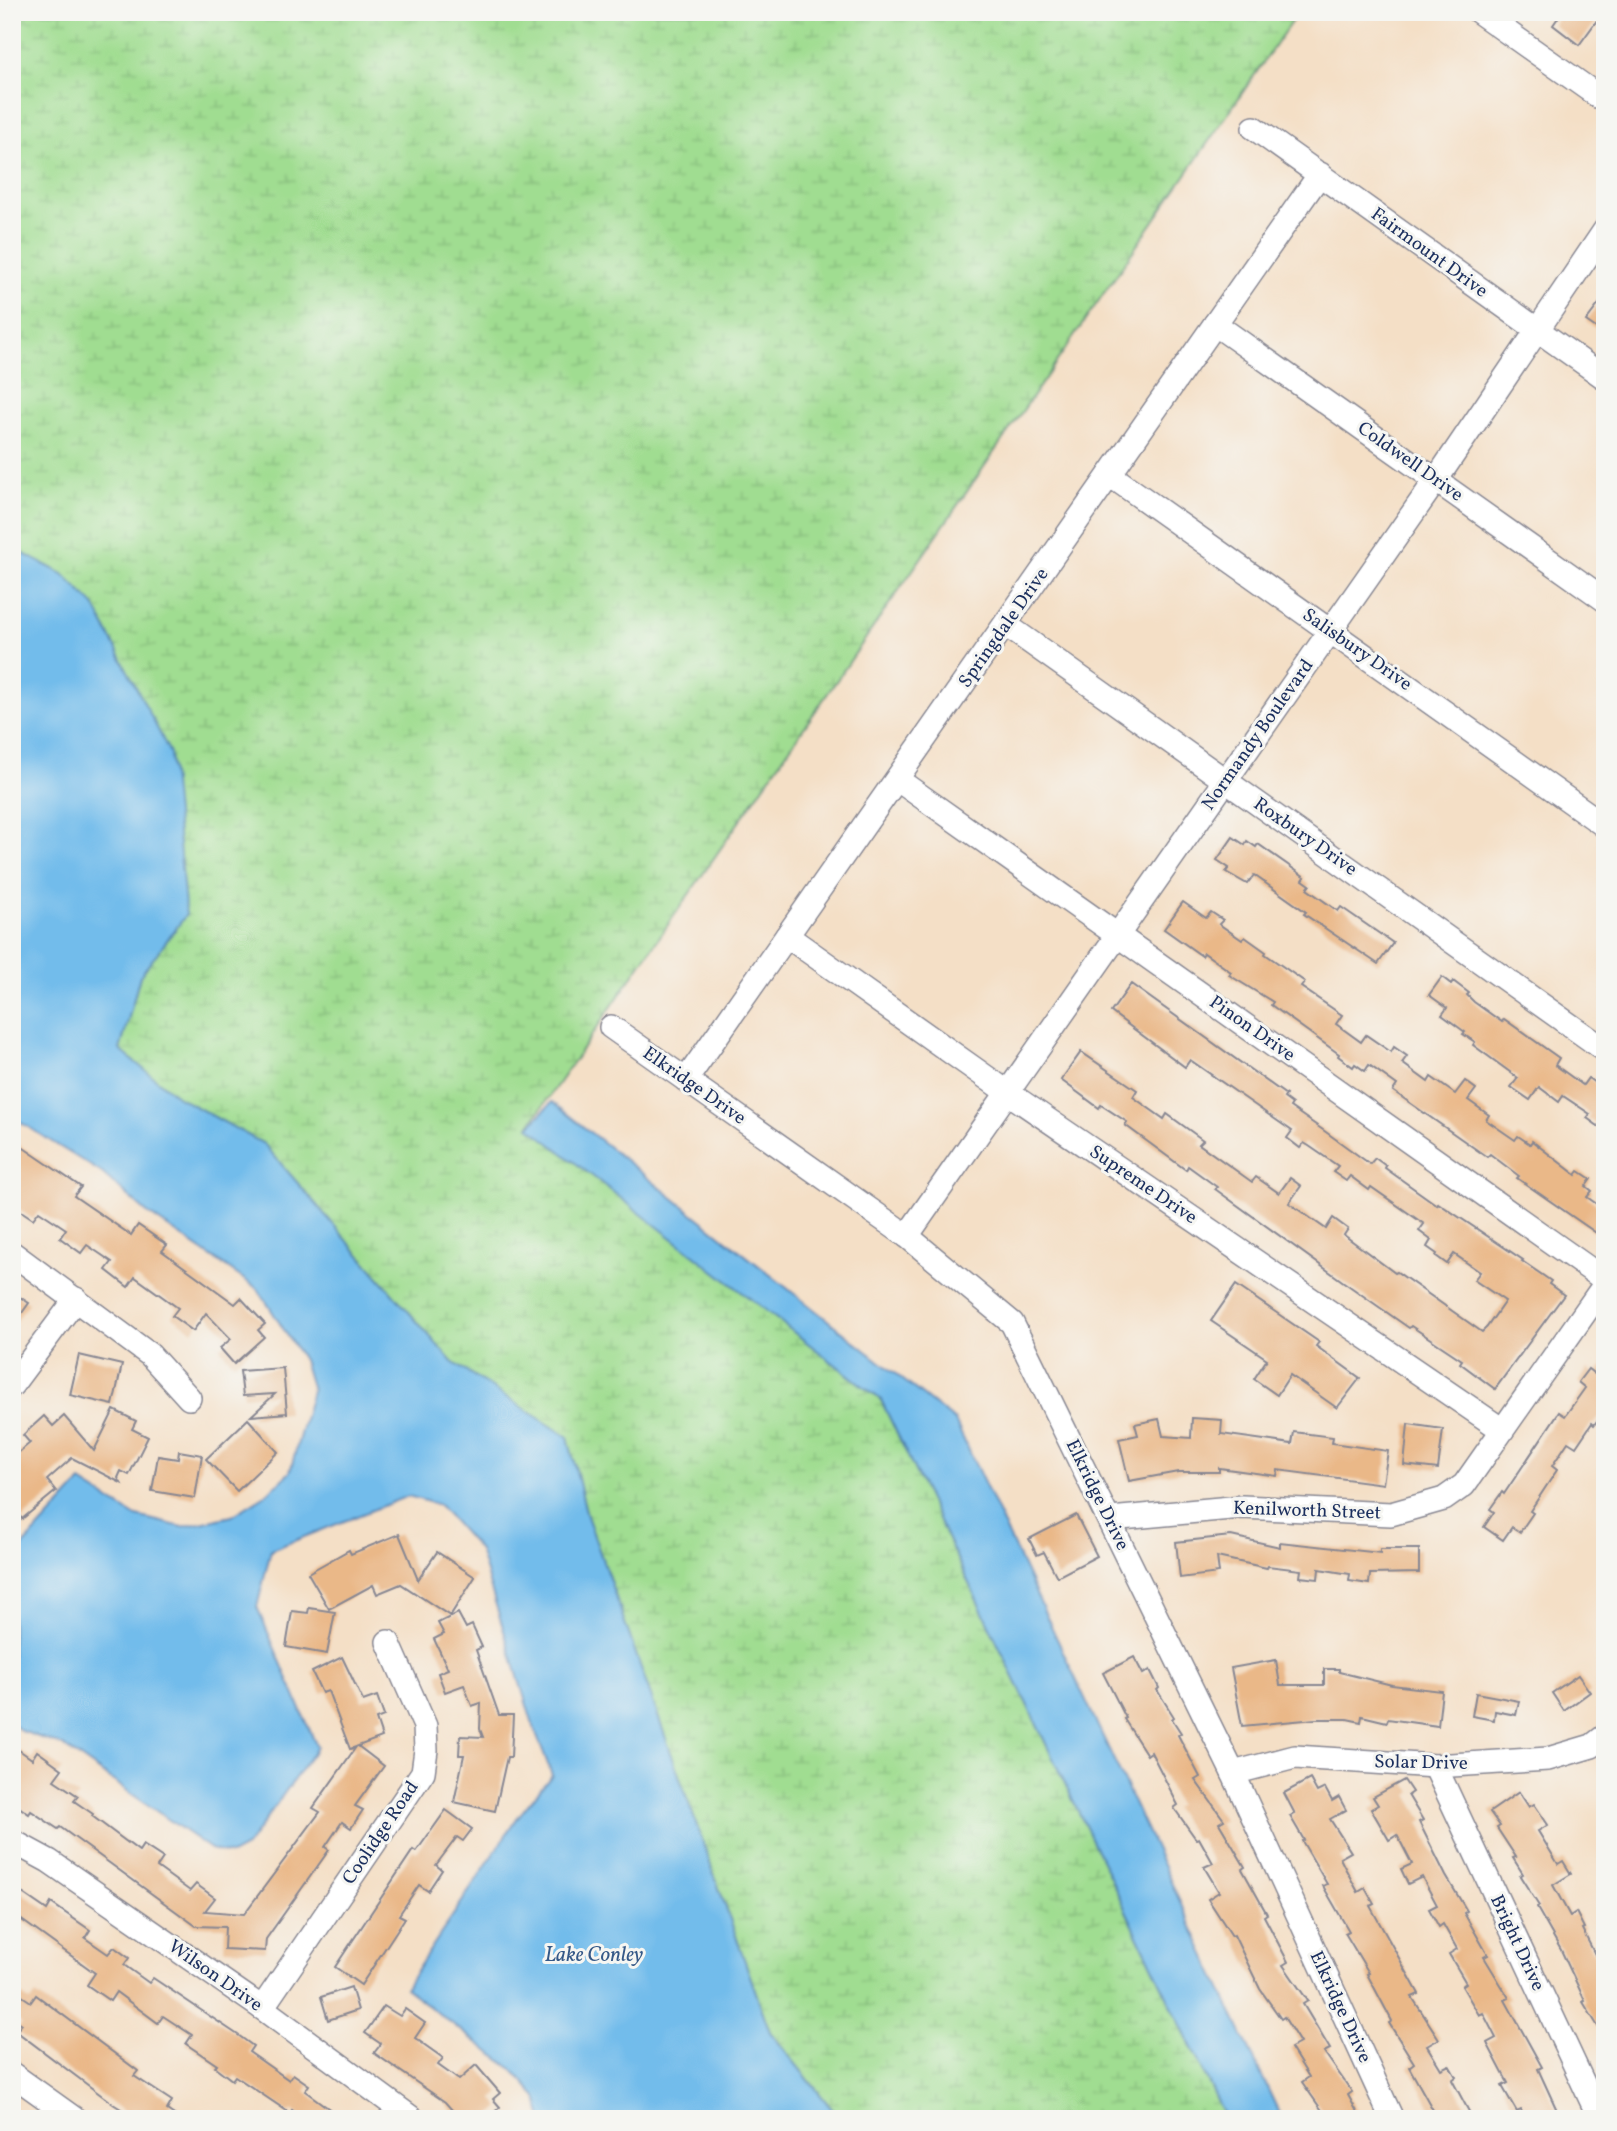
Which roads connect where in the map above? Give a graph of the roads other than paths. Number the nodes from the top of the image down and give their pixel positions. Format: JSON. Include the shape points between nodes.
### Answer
{"nodes":[{"id":1,"x":1479,"y":12,"type":"edge"},
{"id":2,"x":1503,"y":19,"type":"edge"},
{"id":3,"x":1605,"y":101,"type":"edge"},
{"id":4,"x":1254,"y":128,"type":"dead end"},
{"id":5,"x":1320,"y":174,"type":"junction"},
{"id":6,"x":1605,"y":230,"type":"edge"},
{"id":7,"x":1215,"y":324,"type":"junction"},
{"id":8,"x":1538,"y":331,"type":"junction"},
{"id":9,"x":1605,"y":378,"type":"edge"},
{"id":10,"x":1110,"y":475,"type":"junction"},
{"id":11,"x":1436,"y":480,"type":"junction"},
{"id":12,"x":1605,"y":600,"type":"edge"},
{"id":13,"x":1006,"y":625,"type":"junction"},
{"id":14,"x":1331,"y":631,"type":"junction"},
{"id":15,"x":898,"y":780,"type":"junction"},
{"id":16,"x":1225,"y":781,"type":"junction"},
{"id":17,"x":1605,"y":826,"type":"edge"},
{"id":18,"x":1118,"y":935,"type":"junction"},
{"id":19,"x":787,"y":936,"type":"junction"},
{"id":20,"x":611,"y":1027,"type":"dead end"},
{"id":21,"x":1605,"y":1049,"type":"edge"},
{"id":22,"x":686,"y":1080,"type":"junction"},
{"id":23,"x":1007,"y":1092,"type":"junction"},
{"id":24,"x":907,"y":1236,"type":"junction"},
{"id":25,"x":12,"y":1253,"type":"edge"},
{"id":26,"x":1605,"y":1282,"type":"edge"},
{"id":27,"x":76,"y":1299,"type":"junction"},
{"id":28,"x":12,"y":1385,"type":"edge"},
{"id":29,"x":189,"y":1398,"type":"dead end"},
{"id":30,"x":1502,"y":1429,"type":"junction"},
{"id":31,"x":1110,"y":1519,"type":"junction"},
{"id":32,"x":388,"y":1643,"type":"dead end"},
{"id":33,"x":1605,"y":1736,"type":"edge"},
{"id":34,"x":1434,"y":1766,"type":"junction"},
{"id":35,"x":1233,"y":1773,"type":"junction"},
{"id":36,"x":12,"y":1841,"type":"edge"},
{"id":37,"x":262,"y":2008,"type":"junction"},
{"id":38,"x":12,"y":2074,"type":"edge"},
{"id":39,"x":75,"y":2119,"type":"edge"},
{"id":40,"x":413,"y":2119,"type":"edge"},
{"id":41,"x":1392,"y":2119,"type":"edge"},
{"id":42,"x":1600,"y":2119,"type":"edge"}],
"edges":[{"from":1,"to":2,"type":"street"},
{"from":2,"to":3,"type":"street"},
{"from":4,"to":5,"type":"street","name":"Fairmount Drive"},
{"from":5,"to":7,"type":"street","name":"Springdale Drive"},
{"from":5,"to":8,"type":"street","name":"Fairmount Drive"},
{"from":6,"to":8,"type":"street","name":"Normandy Boulevard"},
{"from":7,"to":10,"type":"street","name":"Springdale Drive"},
{"from":7,"to":11,"type":"street","name":"Coldwell Drive"},
{"from":8,"to":9,"type":"street","name":"Fairmount Drive"},
{"from":8,"to":11,"type":"street","name":"Normandy Boulevard"},
{"from":10,"to":13,"type":"street","name":"Springdale Drive"},
{"from":10,"to":14,"type":"street","name":"Salisbury Drive"},
{"from":11,"to":12,"type":"street","name":"Coldwell Drive"},
{"from":11,"to":14,"type":"street","name":"Normandy Boulevard"},
{"from":13,"to":15,"type":"street","name":"Springdale Drive"},
{"from":13,"to":16,"type":"street","name":"Roxbury Drive"},
{"from":14,"to":16,"type":"street","name":"Normandy Boulevard"},
{"from":14,"to":17,"type":"street","name":"Salisbury Drive"},
{"from":15,"to":18,"type":"street","name":"Pinon Drive"},
{"from":15,"to":19,"type":"street","name":"Springdale Drive"},
{"from":16,"to":18,"type":"street","name":"Normandy Boulevard"},
{"from":16,"to":21,"type":"street","name":"Roxbury Drive"},
{"from":18,"to":23,"type":"street","name":"Normandy Boulevard"},
{"from":18,"to":26,"type":"street","name":"Pinon Drive"},
{"from":19,"to":22,"type":"street","name":"Springdale Drive"},
{"from":19,"to":23,"type":"street","name":"Supreme Drive"},
{"from":20,"to":22,"type":"street","name":"Elkridge Drive"},
{"from":22,"to":24,"type":"street","name":"Elkridge Drive"},
{"from":23,"to":24,"type":"street","name":"Normandy Boulevard"},
{"from":23,"to":30,"type":"street","name":"Supreme Drive"},
{"from":24,"to":31,"type":"street","name":"Elkridge Drive","via":[[1012,1323]]},
{"from":25,"to":27,"type":"street"},
{"from":26,"to":30,"type":"street","name":"Kenilworth Street"},
{"from":27,"to":28,"type":"street"},
{"from":27,"to":29,"type":"street","via":[[150,1355]]},
{"from":30,"to":31,"type":"street","name":"Kenilworth Street","via":[[1464,1485],[1444,1499],[1391,1514],[1242,1507]]},
{"from":31,"to":35,"type":"street","name":"Elkridge Drive"},
{"from":32,"to":37,"type":"street","name":"Coolidge Road","via":[[425,1726],[423,1772]]},
{"from":33,"to":34,"type":"street","name":"Solar Drive","via":[[1592,1746],[1548,1759]]},
{"from":34,"to":35,"type":"street","name":"Solar Drive","via":[[1295,1757]]},
{"from":34,"to":42,"type":"street","name":"Bright Drive"},
{"from":35,"to":41,"type":"street","name":"Elkridge Drive"},
{"from":36,"to":37,"type":"street","name":"Wilson Drive","via":[[49,1861]]},
{"from":37,"to":40,"type":"street","name":"Wilson Drive"},
{"from":38,"to":39,"type":"street"}]}
